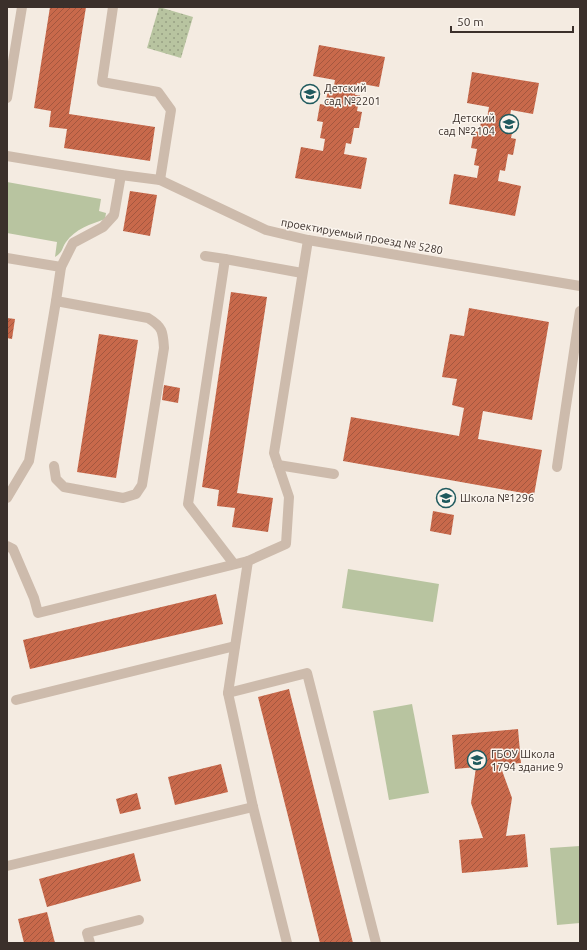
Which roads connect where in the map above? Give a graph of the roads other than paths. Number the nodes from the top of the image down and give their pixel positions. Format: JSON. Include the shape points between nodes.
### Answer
{"nodes":[{"id":1,"x":22,"y":7,"type":"edge"},
{"id":2,"x":114,"y":7,"type":"edge"},
{"id":3,"x":7,"y":98,"type":"edge"},
{"id":4,"x":7,"y":156,"type":"edge"},
{"id":5,"x":121,"y":175,"type":"junction"},
{"id":6,"x":160,"y":180,"type":"junction"},
{"id":7,"x":308,"y":240,"type":"junction"},
{"id":8,"x":205,"y":256,"type":"dead end"},
{"id":9,"x":7,"y":258,"type":"edge"},
{"id":10,"x":225,"y":259,"type":"junction"},
{"id":11,"x":61,"y":267,"type":"junction"},
{"id":12,"x":302,"y":272,"type":"junction"},
{"id":13,"x":580,"y":286,"type":"edge"},
{"id":14,"x":56,"y":301,"type":"junction"},
{"id":15,"x":580,"y":311,"type":"edge"},
{"id":16,"x":278,"y":465,"type":"junction"},
{"id":17,"x":54,"y":466,"type":"dead end"},
{"id":18,"x":557,"y":467,"type":"dead end"},
{"id":19,"x":334,"y":474,"type":"dead end"},
{"id":20,"x":7,"y":498,"type":"edge"},
{"id":21,"x":7,"y":546,"type":"edge"},
{"id":22,"x":248,"y":561,"type":"junction"},
{"id":23,"x":234,"y":564,"type":"junction"},
{"id":24,"x":235,"y":646,"type":"junction"},
{"id":25,"x":228,"y":693,"type":"junction"},
{"id":26,"x":16,"y":700,"type":"dead end"},
{"id":27,"x":253,"y":807,"type":"junction"},
{"id":28,"x":7,"y":866,"type":"edge"},
{"id":29,"x":140,"y":920,"type":"dead end"},
{"id":30,"x":90,"y":943,"type":"edge"},
{"id":31,"x":287,"y":943,"type":"edge"},
{"id":32,"x":376,"y":943,"type":"edge"}],
"edges":[{"from":1,"to":3,"type":"street"},
{"from":2,"to":6,"type":"street","via":[[102,82],[158,92],[171,110]]},
{"from":4,"to":5,"type":"street","name":"проектируемый проезд № 5280"},
{"from":5,"to":6,"type":"street","name":"проектируемый проезд № 5280"},
{"from":5,"to":11,"type":"street","via":[[114,215],[103,227],[73,244]]},
{"from":6,"to":7,"type":"street","name":"проектируемый проезд № 5280","via":[[266,230]]},
{"from":7,"to":12,"type":"street"},
{"from":7,"to":13,"type":"street","name":"проектируемый проезд № 5280"},
{"from":8,"to":10,"type":"street"},
{"from":9,"to":11,"type":"street"},
{"from":10,"to":12,"type":"street"},
{"from":10,"to":23,"type":"street","via":[[188,504]]},
{"from":11,"to":14,"type":"street"},
{"from":12,"to":16,"type":"street","via":[[274,453]]},
{"from":14,"to":17,"type":"street","via":[[148,318],[159,324],[164,348],[142,485],[136,494],[123,498],[64,487],[56,479]]},
{"from":14,"to":20,"type":"street","via":[[29,461]]},
{"from":15,"to":18,"type":"street"},
{"from":16,"to":19,"type":"street"},
{"from":16,"to":22,"type":"street","via":[[288,497],[286,544]]},
{"from":21,"to":23,"type":"street","via":[[13,549],[38,613]]},
{"from":22,"to":23,"type":"street"},
{"from":22,"to":24,"type":"street"},
{"from":24,"to":25,"type":"street"},
{"from":24,"to":26,"type":"street"},
{"from":25,"to":27,"type":"street"},
{"from":25,"to":32,"type":"street","via":[[308,673]]},
{"from":27,"to":28,"type":"street"},
{"from":27,"to":31,"type":"street"},
{"from":29,"to":30,"type":"street","via":[[88,932]]}]}
